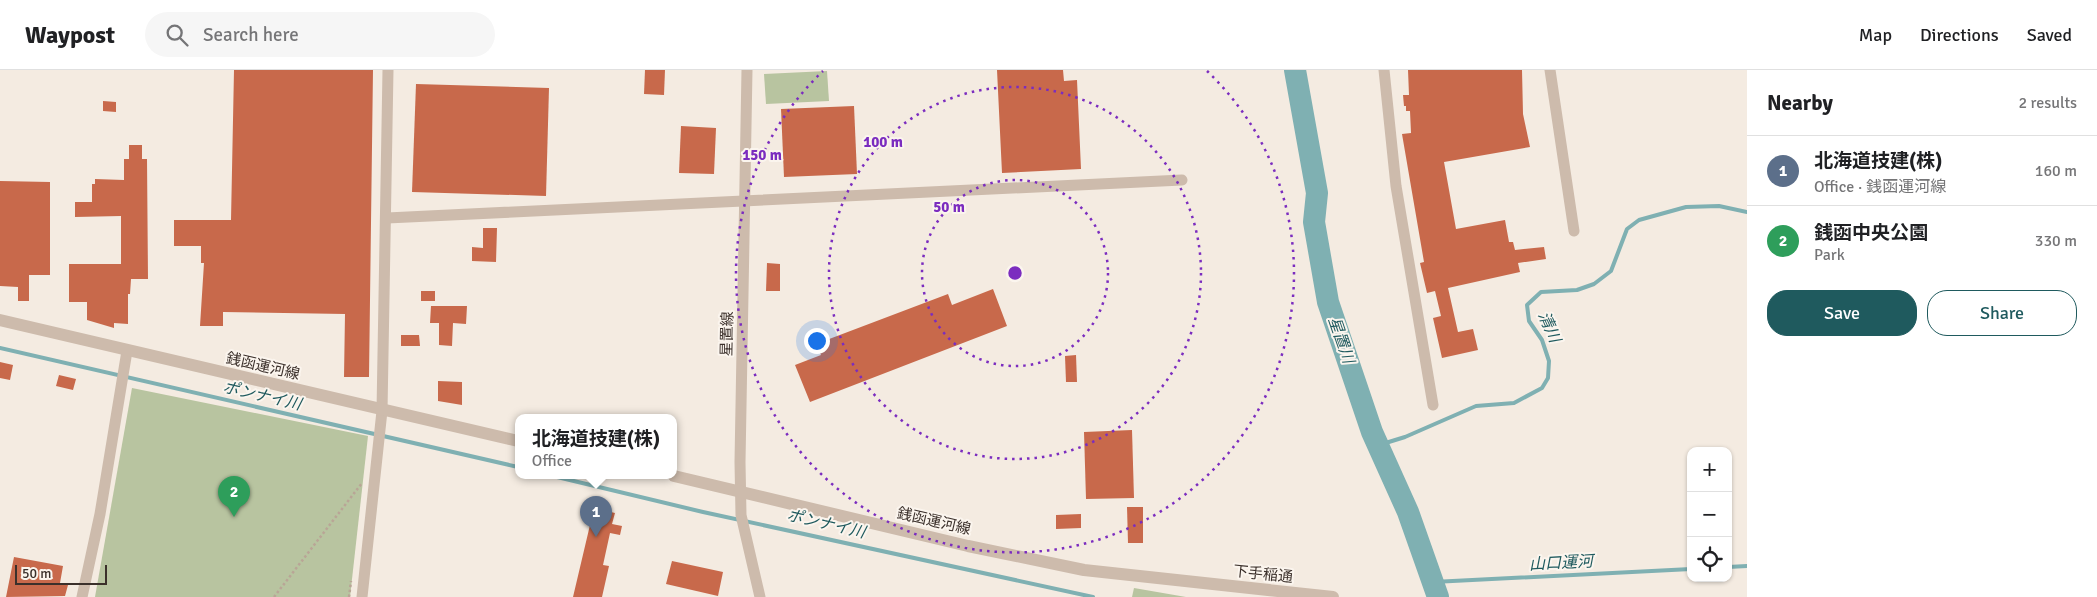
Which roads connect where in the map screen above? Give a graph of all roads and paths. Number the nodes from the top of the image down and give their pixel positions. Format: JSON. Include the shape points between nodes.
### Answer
{"nodes":[{"id":1,"x":388,"y":70,"type":"edge"},
{"id":2,"x":747,"y":70,"type":"edge"},
{"id":3,"x":1384,"y":70,"type":"edge"},
{"id":4,"x":1550,"y":70,"type":"edge"},
{"id":5,"x":1182,"y":180,"type":"dead end"},
{"id":6,"x":745,"y":201,"type":"junction"},
{"id":7,"x":387,"y":218,"type":"junction"},
{"id":8,"x":1574,"y":230,"type":"dead end"},
{"id":9,"x":0,"y":320,"type":"edge"},
{"id":10,"x":127,"y":351,"type":"junction"},
{"id":11,"x":1433,"y":405,"type":"dead end"},
{"id":12,"x":382,"y":411,"type":"junction"},
{"id":13,"x":515,"y":440,"type":"edge"},
{"id":14,"x":677,"y":477,"type":"edge"},
{"id":15,"x":364,"y":482,"type":"dead end"},
{"id":16,"x":742,"y":491,"type":"junction"},
{"id":17,"x":1190,"y":583,"type":"joint"},
{"id":18,"x":82,"y":597,"type":"edge"},
{"id":19,"x":274,"y":597,"type":"edge"},
{"id":20,"x":362,"y":597,"type":"edge"},
{"id":21,"x":760,"y":597,"type":"edge"},
{"id":22,"x":1333,"y":597,"type":"edge"}],
"edges":[{"from":1,"to":7,"type":"street"},
{"from":2,"to":6,"type":"street","name":"星置線"},
{"from":3,"to":11,"type":"street","via":[[1396,186]]},
{"from":4,"to":8,"type":"street"},
{"from":5,"to":6,"type":"street"},
{"from":6,"to":7,"type":"street"},
{"from":6,"to":16,"type":"street","name":"星置線"},
{"from":7,"to":12,"type":"street"},
{"from":9,"to":10,"type":"street","name":"銭函運河線"},
{"from":10,"to":12,"type":"street","name":"銭函運河線"},
{"from":10,"to":18,"type":"street","via":[[100,514]]},
{"from":12,"to":13,"type":"street","name":"銭函運河線"},
{"from":12,"to":20,"type":"street"},
{"from":14,"to":16,"type":"street","name":"銭函運河線"},
{"from":15,"to":19,"type":"path"},
{"from":16,"to":17,"type":"street","name":"銭函運河線","via":[[1084,570]]},
{"from":16,"to":21,"type":"street","name":"星置線","via":[[741,515]]},
{"from":17,"to":22,"type":"street","name":"下手稲通"}]}
